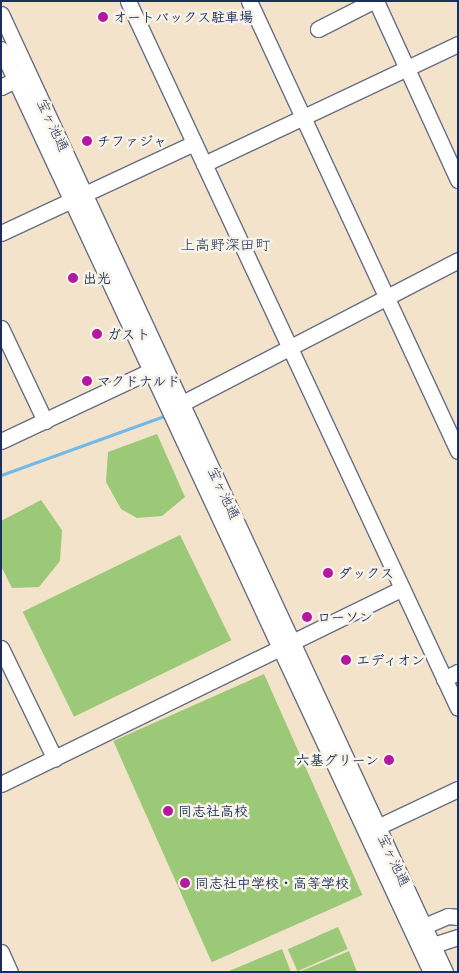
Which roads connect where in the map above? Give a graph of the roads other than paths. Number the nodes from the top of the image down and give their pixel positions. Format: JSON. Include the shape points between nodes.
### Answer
{"nodes":[{"id":1,"x":248,"y":1,"type":"edge"},
{"id":2,"x":374,"y":1,"type":"edge"},
{"id":3,"x":132,"y":3,"type":"edge"},
{"id":4,"x":1,"y":14,"type":"edge"},
{"id":5,"x":318,"y":29,"type":"dead end"},
{"id":6,"x":458,"y":44,"type":"edge"},
{"id":7,"x":1,"y":49,"type":"edge"},
{"id":8,"x":406,"y":68,"type":"junction"},
{"id":9,"x":22,"y":77,"type":"junction"},
{"id":10,"x":1,"y":87,"type":"edge"},
{"id":11,"x":302,"y":118,"type":"junction"},
{"id":12,"x":194,"y":143,"type":"junction"},
{"id":13,"x":204,"y":164,"type":"junction"},
{"id":14,"x":457,"y":177,"type":"edge"},
{"id":15,"x":79,"y":196,"type":"junction"},
{"id":16,"x":1,"y":233,"type":"edge"},
{"id":17,"x":458,"y":260,"type":"edge"},
{"id":18,"x":386,"y":297,"type":"junction"},
{"id":19,"x":1,"y":328,"type":"edge"},
{"id":20,"x":290,"y":348,"type":"junction"},
{"id":21,"x":158,"y":367,"type":"junction"},
{"id":22,"x":176,"y":407,"type":"junction"},
{"id":23,"x":45,"y":421,"type":"junction"},
{"id":24,"x":1,"y":440,"type":"edge"},
{"id":25,"x":458,"y":451,"type":"edge"},
{"id":26,"x":402,"y":588,"type":"junction"},
{"id":27,"x":287,"y":644,"type":"junction"},
{"id":28,"x":1,"y":648,"type":"edge"},
{"id":29,"x":451,"y":676,"type":"edge"},
{"id":30,"x":458,"y":708,"type":"edge"},
{"id":31,"x":55,"y":759,"type":"junction"},
{"id":32,"x":1,"y":784,"type":"edge"},
{"id":33,"x":458,"y":789,"type":"edge"},
{"id":34,"x":371,"y":830,"type":"junction"},
{"id":35,"x":458,"y":917,"type":"edge"},
{"id":36,"x":418,"y":929,"type":"junction"},
{"id":37,"x":458,"y":937,"type":"edge"},
{"id":38,"x":426,"y":947,"type":"junction"},
{"id":39,"x":1,"y":952,"type":"edge"},
{"id":40,"x":10,"y":972,"type":"edge"},
{"id":41,"x":431,"y":972,"type":"edge"},
{"id":42,"x":445,"y":972,"type":"edge"}],
"edges":[{"from":1,"to":11,"type":"street"},
{"from":2,"to":5,"type":"street"},
{"from":2,"to":8,"type":"street"},
{"from":3,"to":12,"type":"street"},
{"from":4,"to":9,"type":"street","name":"宝ヶ池通"},
{"from":6,"to":8,"type":"street"},
{"from":7,"to":9,"type":"street","name":"宝ヶ池通"},
{"from":8,"to":11,"type":"street"},
{"from":8,"to":14,"type":"street"},
{"from":9,"to":10,"type":"street"},
{"from":9,"to":15,"type":"street","name":"宝ヶ池通"},
{"from":11,"to":13,"type":"street"},
{"from":11,"to":18,"type":"street"},
{"from":12,"to":13,"type":"street"},
{"from":12,"to":15,"type":"street"},
{"from":13,"to":20,"type":"street"},
{"from":15,"to":16,"type":"street"},
{"from":15,"to":21,"type":"street","name":"宝ヶ池通"},
{"from":17,"to":18,"type":"street"},
{"from":18,"to":20,"type":"street"},
{"from":18,"to":25,"type":"street"},
{"from":19,"to":23,"type":"street"},
{"from":20,"to":22,"type":"street"},
{"from":20,"to":26,"type":"street"},
{"from":21,"to":22,"type":"street","name":"宝ヶ池通"},
{"from":21,"to":23,"type":"street"},
{"from":22,"to":27,"type":"street","name":"宝ヶ池通"},
{"from":23,"to":24,"type":"street"},
{"from":26,"to":27,"type":"street"},
{"from":26,"to":29,"type":"street"},
{"from":27,"to":31,"type":"street"},
{"from":27,"to":34,"type":"street","name":"宝ヶ池通"},
{"from":28,"to":31,"type":"street"},
{"from":29,"to":30,"type":"street"},
{"from":31,"to":32,"type":"street"},
{"from":33,"to":34,"type":"street"},
{"from":34,"to":36,"type":"street","name":"宝ヶ池通"},
{"from":35,"to":36,"type":"street","via":[[448,916]]},
{"from":36,"to":38,"type":"street","name":"宝ヶ池通"},
{"from":37,"to":38,"type":"street"},
{"from":38,"to":41,"type":"street","name":"宝ヶ池通"},
{"from":38,"to":42,"type":"street","name":"宝ヶ池通"},
{"from":39,"to":40,"type":"street"}]}
